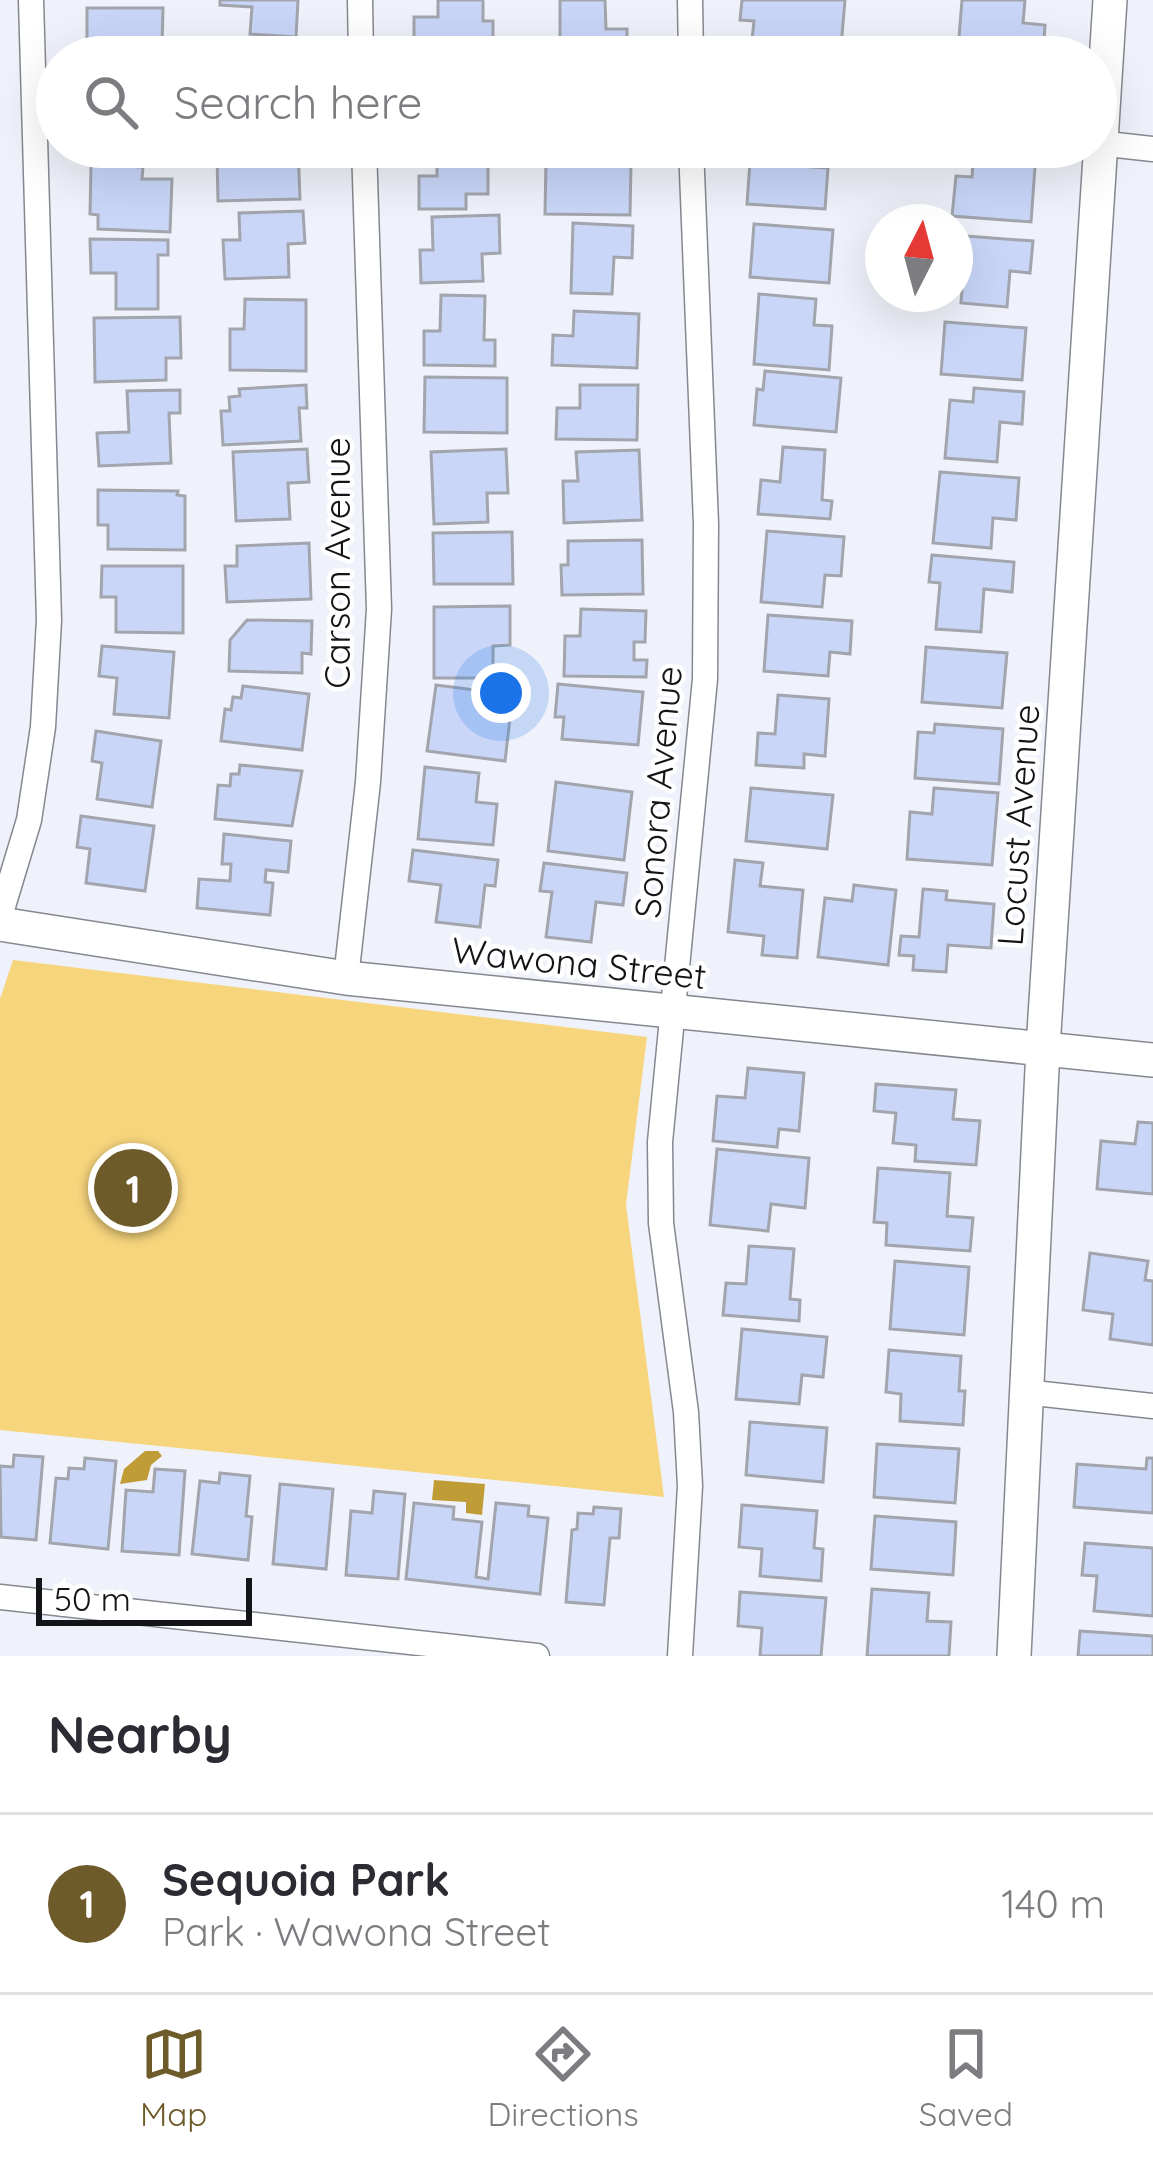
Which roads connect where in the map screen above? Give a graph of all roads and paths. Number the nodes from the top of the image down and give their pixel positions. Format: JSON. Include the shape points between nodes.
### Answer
{"nodes":[{"id":1,"x":32,"y":0,"type":"edge"},
{"id":2,"x":360,"y":0,"type":"edge"},
{"id":3,"x":690,"y":0,"type":"edge"},
{"id":4,"x":1110,"y":0,"type":"edge"},
{"id":5,"x":361,"y":36,"type":"edge"},
{"id":6,"x":691,"y":36,"type":"edge"},
{"id":7,"x":1107,"y":36,"type":"edge"},
{"id":8,"x":1117,"y":145,"type":"edge"},
{"id":9,"x":36,"y":146,"type":"edge"},
{"id":10,"x":1153,"y":149,"type":"edge"},
{"id":11,"x":37,"y":168,"type":"edge"},
{"id":12,"x":365,"y":168,"type":"edge"},
{"id":13,"x":692,"y":168,"type":"edge"},
{"id":14,"x":1097,"y":168,"type":"edge"},
{"id":15,"x":0,"y":920,"type":"edge"},
{"id":16,"x":346,"y":978,"type":"junction"},
{"id":17,"x":676,"y":1012,"type":"junction"},
{"id":18,"x":1043,"y":1048,"type":"junction"},
{"id":19,"x":1153,"y":1060,"type":"edge"},
{"id":20,"x":1024,"y":1392,"type":"junction"},
{"id":21,"x":1153,"y":1406,"type":"edge"},
{"id":22,"x":0,"y":1597,"type":"edge"},
{"id":23,"x":537,"y":1656,"type":"edge"},
{"id":24,"x":680,"y":1656,"type":"edge"},
{"id":25,"x":1014,"y":1656,"type":"edge"}],
"edges":[{"from":1,"to":9,"type":"street"},
{"from":2,"to":5,"type":"street"},
{"from":3,"to":6,"type":"street"},
{"from":4,"to":7,"type":"street","name":"Locust Avenue"},
{"from":8,"to":10,"type":"street"},
{"from":11,"to":15,"type":"street","via":[[49,620],[44,728]]},
{"from":12,"to":16,"type":"street","name":"Carson Avenue","via":[[379,609]]},
{"from":13,"to":17,"type":"street","name":"Sonora Avenue","via":[[706,679]]},
{"from":14,"to":18,"type":"street","name":"Locust Avenue"},
{"from":15,"to":16,"type":"street","name":"Wawona Street"},
{"from":16,"to":17,"type":"street","name":"Wawona Street"},
{"from":17,"to":18,"type":"street","name":"Wawona Street"},
{"from":17,"to":24,"type":"street","name":"Sonora Avenue","via":[[660,1162],[690,1486]]},
{"from":18,"to":19,"type":"street","name":"Wawona Street"},
{"from":18,"to":20,"type":"street","name":"Locust Avenue"},
{"from":20,"to":21,"type":"street"},
{"from":20,"to":25,"type":"street","name":"Locust Avenue"},
{"from":22,"to":23,"type":"street"}]}
